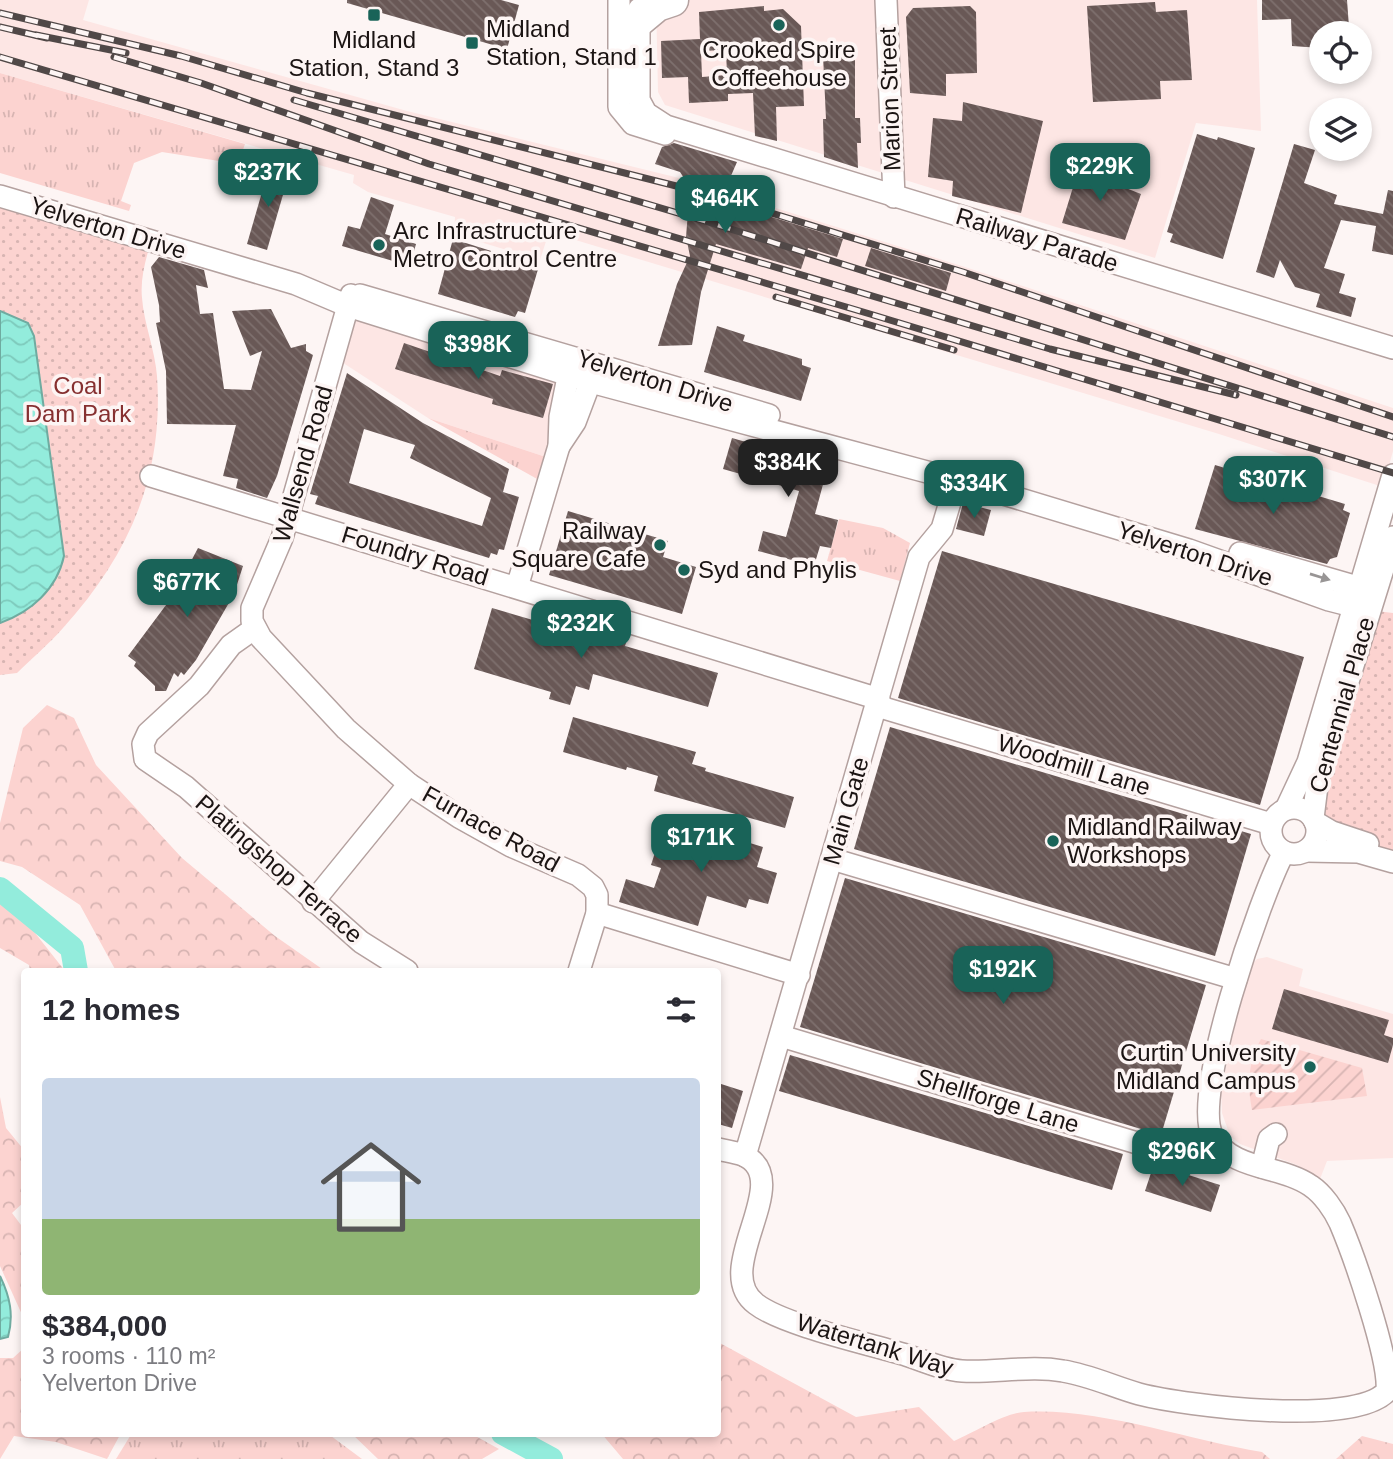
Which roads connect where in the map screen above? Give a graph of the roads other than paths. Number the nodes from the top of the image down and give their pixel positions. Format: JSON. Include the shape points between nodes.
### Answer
{"nodes":[{"id":1,"x":672,"y":0,"type":"edge"},
{"id":2,"x":886,"y":0,"type":"edge"},
{"id":3,"x":632,"y":7,"type":"edge"},
{"id":4,"x":681,"y":132,"type":"junction"},
{"id":5,"x":0,"y":196,"type":"edge"},
{"id":6,"x":894,"y":197,"type":"junction"},
{"id":7,"x":350,"y":300,"type":"junction"},
{"id":8,"x":1393,"y":348,"type":"edge"},
{"id":9,"x":570,"y":366,"type":"junction"},
{"id":10,"x":594,"y":373,"type":"junction"},
{"id":11,"x":559,"y":446,"type":"junction"},
{"id":12,"x":1393,"y":475,"type":"edge"},
{"id":13,"x":958,"y":476,"type":"junction"},
{"id":14,"x":151,"y":477,"type":"dead end"},
{"id":15,"x":288,"y":517,"type":"junction"},
{"id":16,"x":1393,"y":537,"type":"edge"},
{"id":17,"x":517,"y":587,"type":"junction"},
{"id":18,"x":1363,"y":599,"type":"junction"},
{"id":19,"x":255,"y":628,"type":"junction"},
{"id":20,"x":878,"y":703,"type":"junction"},
{"id":21,"x":409,"y":784,"type":"junction"},
{"id":22,"x":1286,"y":809,"type":"junction"},
{"id":23,"x":1314,"y":820,"type":"junction"},
{"id":24,"x":1271,"y":824,"type":"junction"},
{"id":25,"x":1306,"y":851,"type":"junction"},
{"id":26,"x":1393,"y":851,"type":"edge"},
{"id":27,"x":1284,"y":852,"type":"junction"},
{"id":28,"x":832,"y":859,"type":"junction"},
{"id":29,"x":1393,"y":862,"type":"edge"},
{"id":30,"x":313,"y":902,"type":"junction"},
{"id":31,"x":597,"y":913,"type":"junction"},
{"id":32,"x":402,"y":968,"type":"edge"},
{"id":33,"x":580,"y":968,"type":"edge"},
{"id":34,"x":799,"y":975,"type":"junction"},
{"id":35,"x":1237,"y":979,"type":"junction"},
{"id":36,"x":782,"y":1036,"type":"junction"},
{"id":37,"x":1276,"y":1134,"type":"dead end"},
{"id":38,"x":1212,"y":1136,"type":"junction"},
{"id":39,"x":721,"y":1150,"type":"edge"},
{"id":40,"x":745,"y":1156,"type":"junction"},
{"id":41,"x":1262,"y":1167,"type":"junction"}],
"edges":[{"from":1,"to":3,"type":"highway"},
{"from":2,"to":6,"type":"street","name":"Marion Street"},
{"from":3,"to":4,"type":"street","name":"Railway Parade","via":[[639,100],[650,117]]},
{"from":3,"to":4,"type":"street","name":"Railway Parade","via":[[617,99],[621,113],[633,124],[667,134]]},
{"from":4,"to":6,"type":"street","name":"Railway Parade"},
{"from":5,"to":7,"type":"street","name":"Yelverton Drive"},
{"from":6,"to":8,"type":"street","name":"Railway Parade"},
{"from":7,"to":9,"type":"street","name":"Yelverton Drive"},
{"from":7,"to":15,"type":"street","name":"Wallsend Road"},
{"from":9,"to":10,"type":"street","name":"Yelverton Drive"},
{"from":9,"to":11,"type":"street"},
{"from":10,"to":11,"type":"street","via":[[575,422]]},
{"from":10,"to":13,"type":"street","name":"Yelverton Drive"},
{"from":11,"to":17,"type":"street"},
{"from":12,"to":18,"type":"street"},
{"from":13,"to":18,"type":"street","name":"Yelverton Drive"},
{"from":13,"to":20,"type":"street","name":"Main Gate","via":[[942,529],[919,556]]},
{"from":14,"to":15,"type":"street","name":"Foundry Road"},
{"from":15,"to":17,"type":"street","name":"Foundry Road"},
{"from":15,"to":19,"type":"street","name":"Wallsend Road","via":[[252,608]]},
{"from":16,"to":18,"type":"street"},
{"from":17,"to":20,"type":"street","name":"Foundry Road"},
{"from":18,"to":22,"type":"street","name":"Centennial Place","via":[[1308,762]]},
{"from":18,"to":23,"type":"street","name":"Centennial Place","via":[[1318,778]]},
{"from":19,"to":21,"type":"street","name":"Furnace Road","via":[[346,729]]},
{"from":19,"to":30,"type":"street","name":"Platingshop Terrace","via":[[231,645],[200,686],[165,720],[159,753],[186,787]]},
{"from":20,"to":24,"type":"street","name":"Woodmill Lane"},
{"from":20,"to":28,"type":"street","name":"Main Gate"},
{"from":21,"to":30,"type":"street"},
{"from":21,"to":31,"type":"street","name":"Furnace Road","via":[[511,846],[586,880],[597,895]]},
{"from":22,"to":23,"type":"street","via":[[1301,809]]},
{"from":22,"to":24,"type":"street"},
{"from":23,"to":25,"type":"street","via":[[1317,835]]},
{"from":23,"to":26,"type":"street","via":[[1332,832]]},
{"from":24,"to":27,"type":"street","via":[[1274,844]]},
{"from":25,"to":27,"type":"street"},
{"from":25,"to":29,"type":"street","via":[[1358,852]]},
{"from":27,"to":35,"type":"street","via":[[1259,908]]},
{"from":28,"to":34,"type":"street","name":"Main Gate"},
{"from":28,"to":35,"type":"street"},
{"from":30,"to":32,"type":"street","name":"Platingshop Terrace","via":[[361,942]]},
{"from":31,"to":33,"type":"street"},
{"from":31,"to":34,"type":"street"},
{"from":34,"to":36,"type":"street","name":"Main Gate"},
{"from":35,"to":38,"type":"street","via":[[1208,1099]]},
{"from":36,"to":38,"type":"street","name":"Shellforge Lane","via":[[1167,1152],[1181,1152]]},
{"from":36,"to":40,"type":"street","name":"Main Gate"},
{"from":37,"to":41,"type":"street","via":[[1269,1139]]},
{"from":38,"to":41,"type":"street","via":[[1224,1151]]},
{"from":39,"to":40,"type":"street"},
{"from":40,"to":41,"type":"street","name":"Watertank Way","via":[[762,1181],[741,1266],[742,1283],[747,1298],[779,1316],[959,1371],[1062,1371],[1142,1395],[1264,1412],[1369,1404],[1387,1391],[1384,1357],[1339,1221],[1311,1186]]}]}
